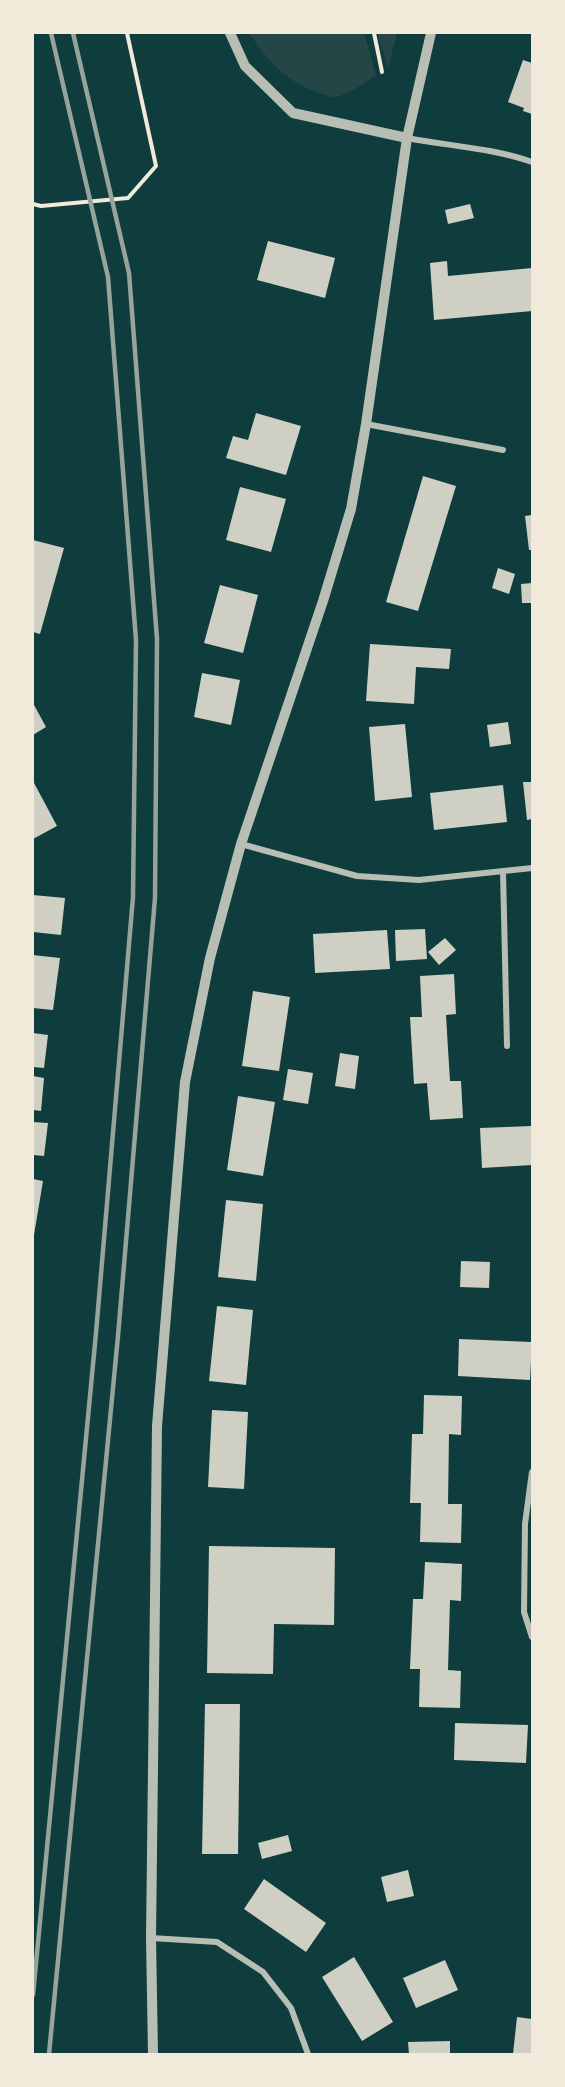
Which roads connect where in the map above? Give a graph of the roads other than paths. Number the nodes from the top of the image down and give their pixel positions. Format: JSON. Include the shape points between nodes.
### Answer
{"nodes":[{"id":1,"x":230,"y":33,"type":"edge"},
{"id":2,"x":431,"y":33,"type":"edge"},
{"id":3,"x":407,"y":138,"type":"junction"},
{"id":4,"x":532,"y":162,"type":"edge"},
{"id":5,"x":366,"y":424,"type":"junction"},
{"id":6,"x":503,"y":450,"type":"dead end"},
{"id":7,"x":241,"y":844,"type":"junction"},
{"id":8,"x":532,"y":868,"type":"edge"},
{"id":9,"x":503,"y":871,"type":"junction"},
{"id":10,"x":507,"y":1046,"type":"dead end"},
{"id":11,"x":532,"y":1473,"type":"edge"},
{"id":12,"x":532,"y":1637,"type":"edge"},
{"id":13,"x":151,"y":1938,"type":"junction"},
{"id":14,"x":153,"y":2054,"type":"edge"},
{"id":15,"x":308,"y":2054,"type":"edge"}],
"edges":[{"from":1,"to":3,"type":"street","via":[[245,66],[293,113]]},
{"from":2,"to":3,"type":"street"},
{"from":3,"to":4,"type":"street","via":[[506,153]]},
{"from":3,"to":5,"type":"street"},
{"from":5,"to":6,"type":"street"},
{"from":5,"to":7,"type":"street","via":[[351,509]]},
{"from":7,"to":9,"type":"street","via":[[357,876],[419,880]]},
{"from":7,"to":13,"type":"street","via":[[210,958],[185,1082],[157,1425]]},
{"from":8,"to":9,"type":"street"},
{"from":9,"to":10,"type":"street"},
{"from":11,"to":12,"type":"street","via":[[525,1524],[524,1601]]},
{"from":13,"to":14,"type":"street"},
{"from":13,"to":15,"type":"street","via":[[217,1942],[262,1972],[291,2008]]}]}
